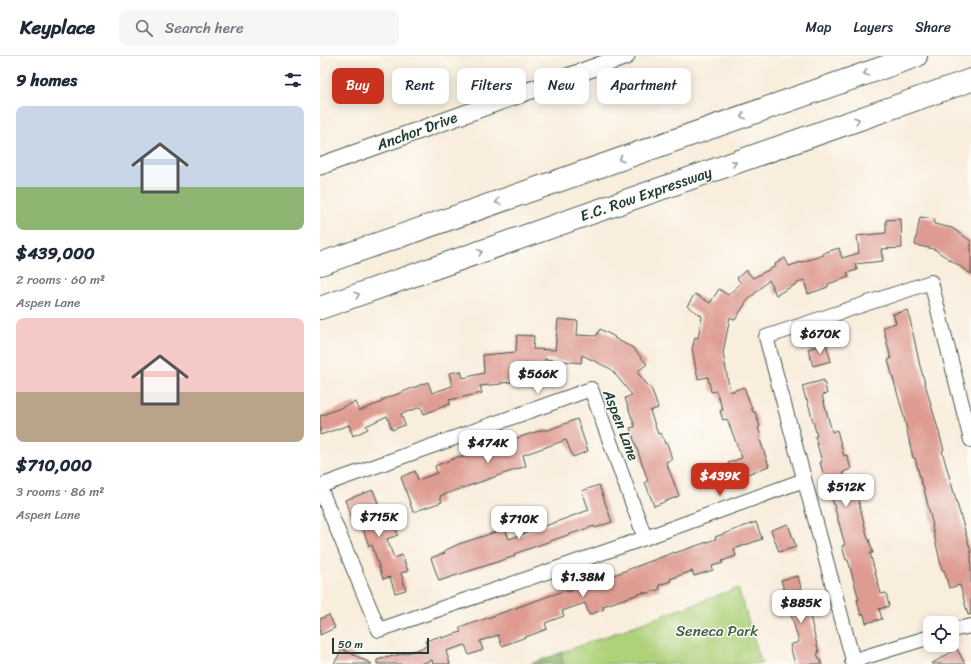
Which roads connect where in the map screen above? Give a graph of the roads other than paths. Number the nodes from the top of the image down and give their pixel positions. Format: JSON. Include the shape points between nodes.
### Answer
{"nodes":[{"id":1,"x":626,"y":56,"type":"edge"},
{"id":2,"x":916,"y":56,"type":"edge"},
{"id":3,"x":971,"y":80,"type":"edge"},
{"id":4,"x":320,"y":166,"type":"edge"},
{"id":5,"x":320,"y":264,"type":"edge"},
{"id":6,"x":320,"y":308,"type":"edge"},
{"id":7,"x":971,"y":440,"type":"edge"},
{"id":8,"x":804,"y":480,"type":"junction"},
{"id":9,"x":320,"y":487,"type":"edge"},
{"id":10,"x":645,"y":538,"type":"junction"},
{"id":11,"x":971,"y":626,"type":"edge"},
{"id":12,"x":959,"y":629,"type":"edge"},
{"id":13,"x":923,"y":639,"type":"edge"},
{"id":14,"x":853,"y":662,"type":"edge"}],
"edges":[{"from":1,"to":4,"type":"street","name":"Anchor Drive"},
{"from":2,"to":5,"type":"highway","one_way":true},
{"from":6,"to":3,"type":"highway","name":"E.C. Row Expressway","one_way":true},
{"from":7,"to":8,"type":"street","via":[[931,282],[766,337]]},
{"from":8,"to":10,"type":"street","name":"Aspen Lane"},
{"from":8,"to":14,"type":"street"},
{"from":9,"to":10,"type":"street","name":"Aspen Lane","via":[[379,630]]},
{"from":9,"to":10,"type":"street","name":"Aspen Lane","via":[[591,389]]},
{"from":11,"to":12,"type":"street"},
{"from":13,"to":14,"type":"street"}]}
